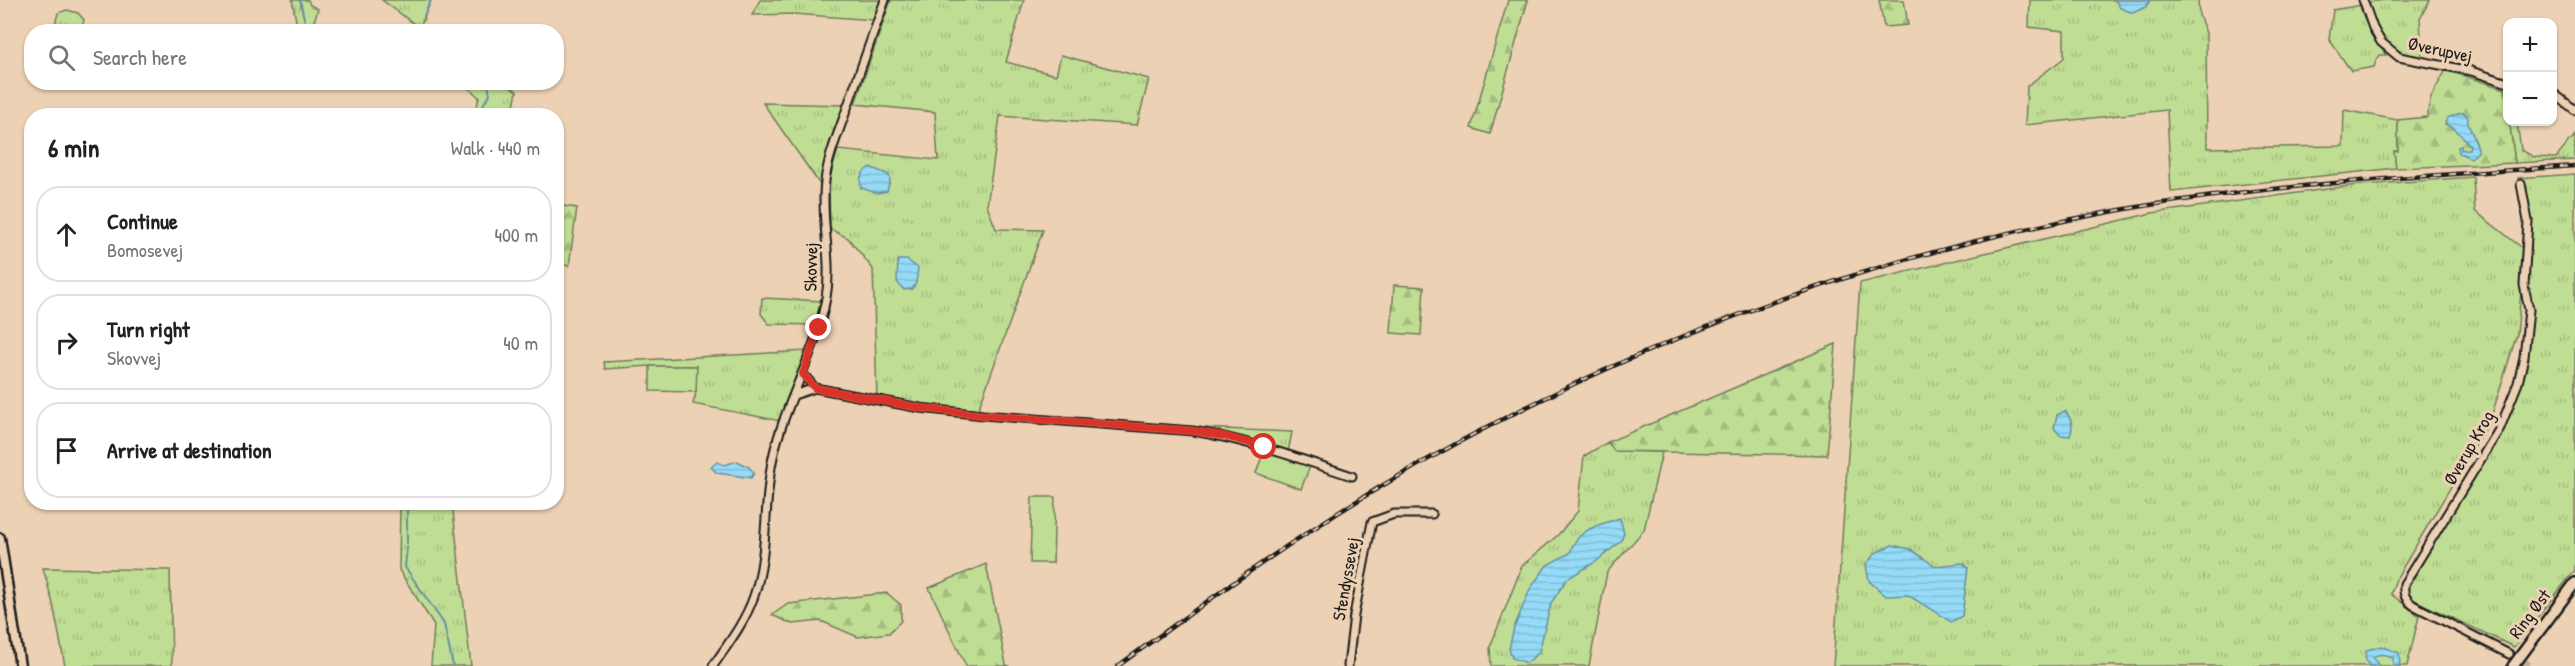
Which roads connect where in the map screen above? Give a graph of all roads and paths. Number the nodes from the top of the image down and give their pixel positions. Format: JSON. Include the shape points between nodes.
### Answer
{"nodes":[{"id":1,"x":885,"y":0,"type":"edge"},
{"id":2,"x":2363,"y":0,"type":"edge"},
{"id":3,"x":2503,"y":81,"type":"edge"},
{"id":4,"x":2557,"y":95,"type":"edge"},
{"id":5,"x":2575,"y":110,"type":"edge"},
{"id":6,"x":2521,"y":184,"type":"dead end"},
{"id":7,"x":803,"y":374,"type":"junction"},
{"id":8,"x":815,"y":388,"type":"junction"},
{"id":9,"x":794,"y":396,"type":"junction"},
{"id":10,"x":1352,"y":476,"type":"dead end"},
{"id":11,"x":1432,"y":514,"type":"dead end"},
{"id":12,"x":0,"y":538,"type":"edge"},
{"id":13,"x":2575,"y":583,"type":"edge"},
{"id":14,"x":2509,"y":654,"type":"tunnel mouth"},
{"id":15,"x":20,"y":666,"type":"edge"},
{"id":16,"x":713,"y":666,"type":"edge"},
{"id":17,"x":1348,"y":666,"type":"edge"},
{"id":18,"x":2513,"y":666,"type":"edge"}],
"edges":[{"from":1,"to":7,"type":"street","name":"Skovvej","via":[[831,153],[825,181],[829,266],[826,297]]},
{"from":2,"to":3,"type":"street","name":"Øverupvej","via":[[2381,42],[2399,57]]},
{"from":4,"to":5,"type":"street"},
{"from":6,"to":14,"type":"street","name":"Øverup Krog","via":[[2528,221],[2524,285],[2529,310],[2518,383],[2500,428],[2404,584],[2403,593],[2413,605]]},
{"from":7,"to":8,"type":"street"},
{"from":7,"to":9,"type":"street","name":"Skovvej"},
{"from":8,"to":9,"type":"street"},
{"from":8,"to":10,"type":"street","via":[[920,408],[1224,436]]},
{"from":9,"to":16,"type":"street","name":"Skovvej","via":[[782,424],[768,482],[755,594],[748,613]]},
{"from":11,"to":17,"type":"street","name":"Stendyssevej","via":[[1394,514],[1372,522]]},
{"from":12,"to":15,"type":"street"},
{"from":13,"to":18,"type":"main road","name":"Ring Øst"}]}
